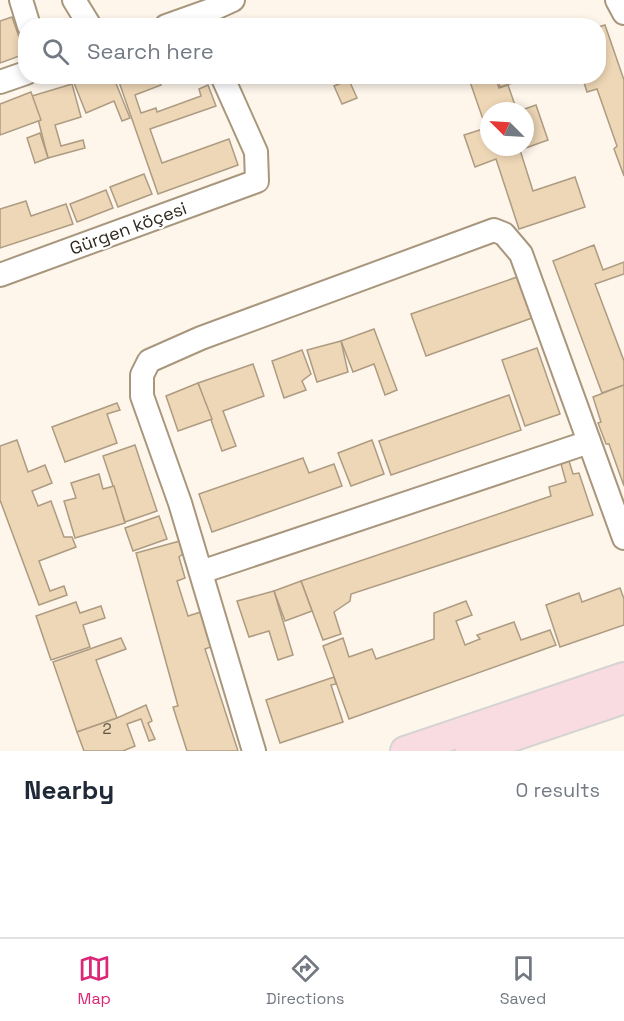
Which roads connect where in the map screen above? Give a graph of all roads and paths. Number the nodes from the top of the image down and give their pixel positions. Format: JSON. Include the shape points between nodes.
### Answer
{"nodes":[{"id":1,"x":21,"y":0,"type":"edge"},
{"id":2,"x":74,"y":0,"type":"edge"},
{"id":3,"x":233,"y":0,"type":"edge"},
{"id":4,"x":616,"y":0,"type":"edge"},
{"id":5,"x":624,"y":13,"type":"edge"},
{"id":6,"x":27,"y":18,"type":"edge"},
{"id":7,"x":85,"y":18,"type":"edge"},
{"id":8,"x":202,"y":18,"type":"edge"},
{"id":9,"x":18,"y":76,"type":"edge"},
{"id":10,"x":0,"y":82,"type":"edge"},
{"id":11,"x":226,"y":84,"type":"edge"},
{"id":12,"x":0,"y":274,"type":"edge"},
{"id":13,"x":589,"y":442,"type":"junction"},
{"id":14,"x":624,"y":538,"type":"edge"},
{"id":15,"x":201,"y":572,"type":"junction"},
{"id":16,"x":624,"y":676,"type":"edge"},
{"id":17,"x":624,"y":699,"type":"edge"},
{"id":18,"x":254,"y":751,"type":"edge"},
{"id":19,"x":405,"y":751,"type":"edge"},
{"id":20,"x":470,"y":751,"type":"edge"}],
"edges":[{"from":1,"to":6,"type":"street"},
{"from":2,"to":7,"type":"street"},
{"from":3,"to":8,"type":"street"},
{"from":4,"to":5,"type":"street"},
{"from":9,"to":10,"type":"street"},
{"from":11,"to":12,"type":"street","name":"Gürgen köçesi","via":[[256,152],[257,181]]},
{"from":13,"to":14,"type":"street"},
{"from":13,"to":15,"type":"street"},
{"from":13,"to":15,"type":"street","via":[[521,254],[504,234],[494,230],[201,338],[149,361],[142,375],[142,396]]},
{"from":15,"to":18,"type":"street"},
{"from":16,"to":19,"type":"main road"},
{"from":17,"to":20,"type":"main road"}]}
